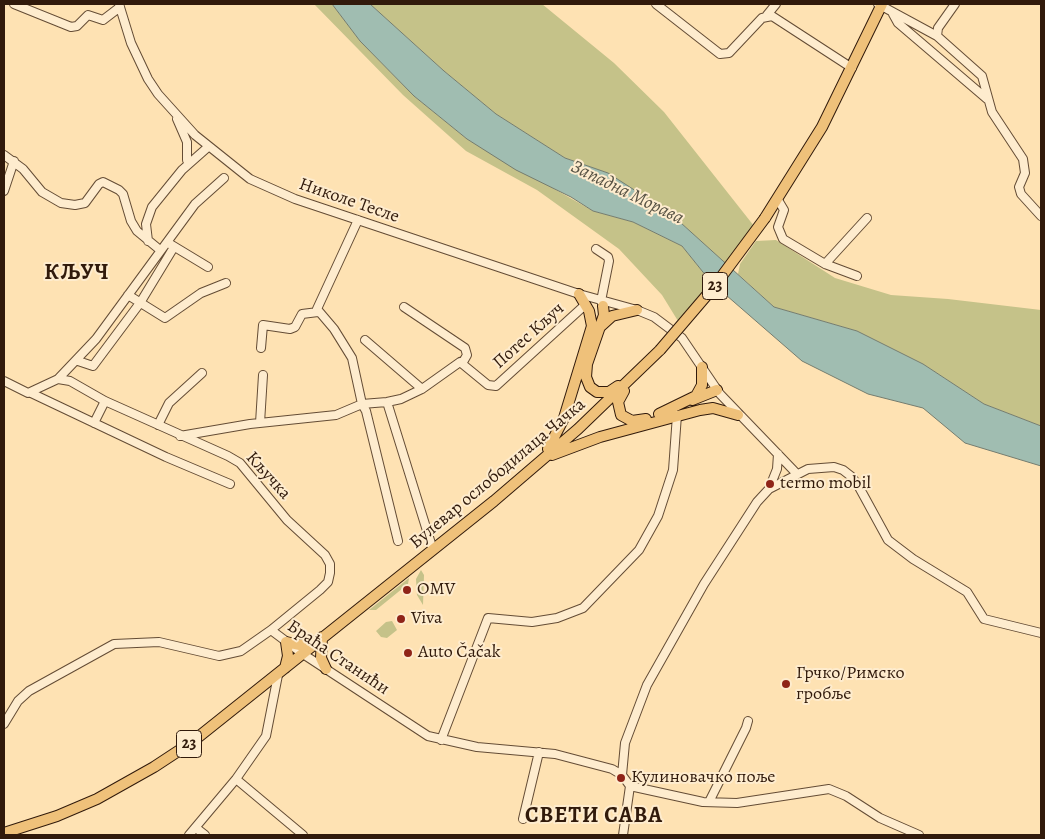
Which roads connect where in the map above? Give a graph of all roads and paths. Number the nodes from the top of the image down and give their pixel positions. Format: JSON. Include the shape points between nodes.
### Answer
{"nodes":[{"id":1,"x":14,"y":4,"type":"edge"},
{"id":2,"x":656,"y":4,"type":"edge"},
{"id":3,"x":776,"y":4,"type":"edge"},
{"id":4,"x":880,"y":4,"type":"edge"},
{"id":5,"x":955,"y":4,"type":"edge"},
{"id":6,"x":119,"y":6,"type":"edge"},
{"id":7,"x":892,"y":12,"type":"junction"},
{"id":8,"x":766,"y":15,"type":"junction"},
{"id":9,"x":937,"y":36,"type":"junction"},
{"id":10,"x":852,"y":68,"type":"junction"},
{"id":11,"x":987,"y":99,"type":"junction"},
{"id":12,"x":174,"y":113,"type":"junction"},
{"id":13,"x":201,"y":140,"type":"junction"},
{"id":14,"x":208,"y":146,"type":"junction"},
{"id":15,"x":4,"y":155,"type":"edge"},
{"id":16,"x":187,"y":160,"type":"junction"},
{"id":17,"x":14,"y":161,"type":"junction"},
{"id":18,"x":182,"y":170,"type":"junction"},
{"id":19,"x":224,"y":178,"type":"dead end"},
{"id":20,"x":4,"y":191,"type":"edge"},
{"id":21,"x":778,"y":200,"type":"junction"},
{"id":22,"x":1041,"y":216,"type":"edge"},
{"id":23,"x":868,"y":218,"type":"dead end"},
{"id":24,"x":358,"y":220,"type":"junction"},
{"id":25,"x":146,"y":224,"type":"junction"},
{"id":26,"x":134,"y":226,"type":"junction"},
{"id":27,"x":148,"y":241,"type":"junction"},
{"id":28,"x":167,"y":242,"type":"junction"},
{"id":29,"x":174,"y":247,"type":"junction"},
{"id":30,"x":596,"y":249,"type":"dead end"},
{"id":31,"x":160,"y":250,"type":"junction"},
{"id":32,"x":825,"y":264,"type":"junction"},
{"id":33,"x":208,"y":268,"type":"dead end"},
{"id":34,"x":857,"y":276,"type":"dead end"},
{"id":35,"x":226,"y":283,"type":"dead end"},
{"id":36,"x":128,"y":294,"type":"junction"},
{"id":37,"x":578,"y":294,"type":"junction"},
{"id":38,"x":140,"y":303,"type":"junction"},
{"id":39,"x":603,"y":303,"type":"junction"},
{"id":40,"x":585,"y":305,"type":"junction"},
{"id":41,"x":404,"y":308,"type":"dead end"},
{"id":42,"x":637,"y":310,"type":"junction"},
{"id":43,"x":318,"y":312,"type":"junction"},
{"id":44,"x":596,"y":327,"type":"junction"},
{"id":45,"x":365,"y":340,"type":"dead end"},
{"id":46,"x":261,"y":348,"type":"dead end"},
{"id":47,"x":78,"y":361,"type":"junction"},
{"id":48,"x":463,"y":362,"type":"junction"},
{"id":49,"x":702,"y":367,"type":"junction"},
{"id":50,"x":202,"y":373,"type":"dead end"},
{"id":51,"x":262,"y":375,"type":"dead end"},
{"id":52,"x":58,"y":379,"type":"junction"},
{"id":53,"x":629,"y":380,"type":"junction"},
{"id":54,"x":4,"y":381,"type":"edge"},
{"id":55,"x":422,"y":389,"type":"junction"},
{"id":56,"x":718,"y":392,"type":"junction"},
{"id":57,"x":31,"y":393,"type":"junction"},
{"id":58,"x":690,"y":400,"type":"junction"},
{"id":59,"x":105,"y":401,"type":"junction"},
{"id":60,"x":387,"y":402,"type":"junction"},
{"id":61,"x":362,"y":404,"type":"junction"},
{"id":62,"x":700,"y":410,"type":"junction"},
{"id":63,"x":738,"y":415,"type":"junction"},
{"id":64,"x":677,"y":416,"type":"junction"},
{"id":65,"x":94,"y":423,"type":"junction"},
{"id":66,"x":260,"y":423,"type":"junction"},
{"id":67,"x":158,"y":425,"type":"junction"},
{"id":68,"x":180,"y":436,"type":"junction"},
{"id":69,"x":778,"y":454,"type":"junction"},
{"id":70,"x":544,"y":458,"type":"junction"},
{"id":71,"x":797,"y":474,"type":"junction"},
{"id":72,"x":230,"y":484,"type":"dead end"},
{"id":73,"x":770,"y":489,"type":"junction"},
{"id":74,"x":398,"y":541,"type":"dead end"},
{"id":75,"x":433,"y":550,"type":"junction"},
{"id":76,"x":271,"y":630,"type":"junction"},
{"id":77,"x":1041,"y":633,"type":"edge"},
{"id":78,"x":322,"y":637,"type":"junction"},
{"id":79,"x":286,"y":642,"type":"junction"},
{"id":80,"x":302,"y":654,"type":"junction"},
{"id":81,"x":326,"y":669,"type":"junction"},
{"id":82,"x":282,"y":672,"type":"junction"},
{"id":83,"x":748,"y":720,"type":"dead end"},
{"id":84,"x":4,"y":724,"type":"edge"},
{"id":85,"x":441,"y":740,"type":"junction"},
{"id":86,"x":540,"y":752,"type":"junction"},
{"id":87,"x":622,"y":775,"type":"junction"},
{"id":88,"x":236,"y":779,"type":"junction"},
{"id":89,"x":630,"y":786,"type":"junction"},
{"id":90,"x":709,"y":802,"type":"junction"},
{"id":91,"x":523,"y":819,"type":"dead end"},
{"id":92,"x":196,"y":828,"type":"junction"},
{"id":93,"x":4,"y":833,"type":"edge"},
{"id":94,"x":189,"y":835,"type":"edge"},
{"id":95,"x":206,"y":835,"type":"edge"},
{"id":96,"x":303,"y":835,"type":"edge"},
{"id":97,"x":623,"y":835,"type":"edge"},
{"id":98,"x":919,"y":835,"type":"edge"}],
"edges":[{"from":1,"to":6,"type":"street","via":[[71,27],[77,26],[88,15],[103,20]]},
{"from":2,"to":8,"type":"street","via":[[720,54],[726,54]]},
{"from":3,"to":8,"type":"street"},
{"from":4,"to":7,"type":"street"},
{"from":4,"to":10,"type":"main road","name":"Булевар ослободилаца Чачка","number":"23"},
{"from":5,"to":9,"type":"street","via":[[938,28]]},
{"from":6,"to":12,"type":"street","name":"Николе Тесле","via":[[131,43],[148,79]]},
{"from":7,"to":9,"type":"street"},
{"from":7,"to":11,"type":"street","via":[[898,22]]},
{"from":8,"to":10,"type":"street"},
{"from":9,"to":11,"type":"street","via":[[982,76]]},
{"from":10,"to":21,"type":"main road","name":"Булевар ослободилаца Чачка","number":"23","via":[[822,127]]},
{"from":11,"to":22,"type":"street","via":[[1023,159],[1025,173],[1019,187],[1021,194]]},
{"from":12,"to":13,"type":"street","name":"Николе Тесле"},
{"from":12,"to":16,"type":"street","via":[[187,142]]},
{"from":13,"to":14,"type":"street","name":"Николе Тесле"},
{"from":13,"to":16,"type":"street"},
{"from":14,"to":18,"type":"street"},
{"from":14,"to":24,"type":"street","name":"Николе Тесле","via":[[265,187]]},
{"from":15,"to":17,"type":"street"},
{"from":16,"to":18,"type":"street"},
{"from":17,"to":20,"type":"street"},
{"from":17,"to":26,"type":"street","via":[[42,192],[68,205],[85,203],[101,183],[119,190]]},
{"from":18,"to":25,"type":"street","via":[[152,207]]},
{"from":19,"to":28,"type":"street","via":[[196,204]]},
{"from":21,"to":32,"type":"street","via":[[784,210],[778,227],[781,236]]},
{"from":21,"to":53,"type":"main road","name":"Булевар ослободилаца Чачка","number":"23","bridge":true,"via":[[713,288],[660,350]]},
{"from":23,"to":32,"type":"street"},
{"from":24,"to":37,"type":"street","name":"Николе Тесле"},
{"from":24,"to":43,"type":"street"},
{"from":25,"to":26,"type":"street"},
{"from":25,"to":27,"type":"street"},
{"from":26,"to":27,"type":"street"},
{"from":27,"to":31,"type":"street"},
{"from":28,"to":29,"type":"street"},
{"from":28,"to":31,"type":"street"},
{"from":29,"to":33,"type":"street"},
{"from":29,"to":38,"type":"street"},
{"from":30,"to":39,"type":"street","via":[[609,261]]},
{"from":31,"to":36,"type":"street"},
{"from":32,"to":34,"type":"street"},
{"from":35,"to":38,"type":"street","via":[[201,293],[165,318]]},
{"from":36,"to":38,"type":"street"},
{"from":36,"to":47,"type":"street"},
{"from":37,"to":39,"type":"street","name":"Николе Тесле"},
{"from":37,"to":40,"type":"main road"},
{"from":38,"to":47,"type":"street","via":[[94,366]]},
{"from":39,"to":42,"type":"street","name":"Николе Тесле"},
{"from":39,"to":44,"type":"main road","via":[[604,315]]},
{"from":40,"to":44,"type":"main road"},
{"from":40,"to":48,"type":"street","name":"Потес Кључ","via":[[496,386],[488,385]]},
{"from":41,"to":48,"type":"street","via":[[465,348],[467,353]]},
{"from":42,"to":44,"type":"main road","via":[[612,316]]},
{"from":42,"to":49,"type":"street","name":"Николе Тесле","via":[[654,317],[682,338]]},
{"from":43,"to":46,"type":"street","via":[[302,314],[290,329],[263,325]]},
{"from":43,"to":61,"type":"street","via":[[334,329],[352,358]]},
{"from":44,"to":53,"type":"main road","via":[[586,368],[589,385],[594,391],[606,393]]},
{"from":44,"to":70,"type":"main road","via":[[564,418]]},
{"from":45,"to":55,"type":"street"},
{"from":47,"to":52,"type":"street"},
{"from":48,"to":55,"type":"street"},
{"from":49,"to":56,"type":"street","name":"Николе Тесле"},
{"from":49,"to":58,"type":"main road","via":[[701,387]]},
{"from":50,"to":67,"type":"street","via":[[169,403]]},
{"from":51,"to":66,"type":"street"},
{"from":52,"to":57,"type":"street"},
{"from":52,"to":59,"type":"street","name":"Кључка","via":[[70,381]]},
{"from":53,"to":58,"type":"main road","via":[[618,404],[621,415],[628,420],[651,418]]},
{"from":53,"to":70,"type":"main road","name":"Булевар ослободилаца Чачка","number":"23"},
{"from":54,"to":57,"type":"street","name":"Кључка","via":[[22,392]]},
{"from":55,"to":60,"type":"street"},
{"from":56,"to":58,"type":"main road"},
{"from":56,"to":62,"type":"main road"},
{"from":56,"to":63,"type":"street","name":"Николе Тесле"},
{"from":57,"to":65,"type":"street","name":"Кључка"},
{"from":59,"to":65,"type":"street"},
{"from":59,"to":67,"type":"street","name":"Кључка"},
{"from":60,"to":61,"type":"street"},
{"from":60,"to":75,"type":"street"},
{"from":61,"to":66,"type":"street","via":[[336,415]]},
{"from":61,"to":74,"type":"street"},
{"from":62,"to":63,"type":"main road","via":[[713,408]]},
{"from":62,"to":64,"type":"main road"},
{"from":63,"to":69,"type":"street","name":"Николе Тесле"},
{"from":64,"to":70,"type":"main road","via":[[600,436]]},
{"from":64,"to":85,"type":"street","via":[[673,470],[658,516],[639,550],[583,608],[557,618],[532,622],[488,618]]},
{"from":65,"to":72,"type":"street","name":"Кључка"},
{"from":66,"to":68,"type":"street"},
{"from":67,"to":68,"type":"street","name":"Кључка"},
{"from":68,"to":76,"type":"street","name":"Кључка","via":[[240,463],[273,505],[330,564],[325,586]]},
{"from":69,"to":71,"type":"street","name":"Николе Тесле"},
{"from":69,"to":73,"type":"street"},
{"from":70,"to":75,"type":"main road","name":"Булевар ослободилаца Чачка","number":"23"},
{"from":71,"to":73,"type":"street"},
{"from":71,"to":77,"type":"street","via":[[814,468],[843,470],[859,487],[888,540],[967,592],[984,619]]},
{"from":73,"to":87,"type":"street","via":[[752,509],[660,658],[625,743]]},
{"from":75,"to":78,"type":"main road","name":"Булевар ослободилаца Чачка","number":"23"},
{"from":76,"to":79,"type":"street","name":"Браћа Станићи"},
{"from":76,"to":84,"type":"street","name":"Браћа Станићи","via":[[241,651],[219,656],[159,642],[107,646],[29,691],[18,700]]},
{"from":78,"to":79,"type":"main road","via":[[300,645]]},
{"from":78,"to":80,"type":"main road","name":"Булевар ослободилаца Чачка","number":"23"},
{"from":78,"to":81,"type":"main road","via":[[321,658]]},
{"from":79,"to":80,"type":"street","name":"Браћа Станићи"},
{"from":79,"to":82,"type":"main road","via":[[288,656]]},
{"from":80,"to":81,"type":"street","name":"Браћа Станићи"},
{"from":80,"to":82,"type":"main road","name":"Булевар ослободилаца Чачка","number":"23"},
{"from":81,"to":85,"type":"street","name":"Браћа Станићи","via":[[428,736]]},
{"from":82,"to":88,"type":"street","via":[[266,736]]},
{"from":82,"to":93,"type":"main road","name":"Булевар ослободилаца Чачка","number":"23","via":[[192,742],[114,790],[70,810]]},
{"from":83,"to":90,"type":"street"},
{"from":85,"to":86,"type":"street","name":"Браћа Станићи","via":[[477,747]]},
{"from":86,"to":87,"type":"street","name":"Браћа Станићи","via":[[587,762]]},
{"from":86,"to":91,"type":"street"},
{"from":87,"to":89,"type":"street"},
{"from":88,"to":92,"type":"street"},
{"from":88,"to":96,"type":"street"},
{"from":89,"to":90,"type":"street"},
{"from":89,"to":97,"type":"street"},
{"from":90,"to":98,"type":"street","via":[[746,802],[829,789],[880,818]]},
{"from":92,"to":94,"type":"street"},
{"from":92,"to":95,"type":"street"}]}
